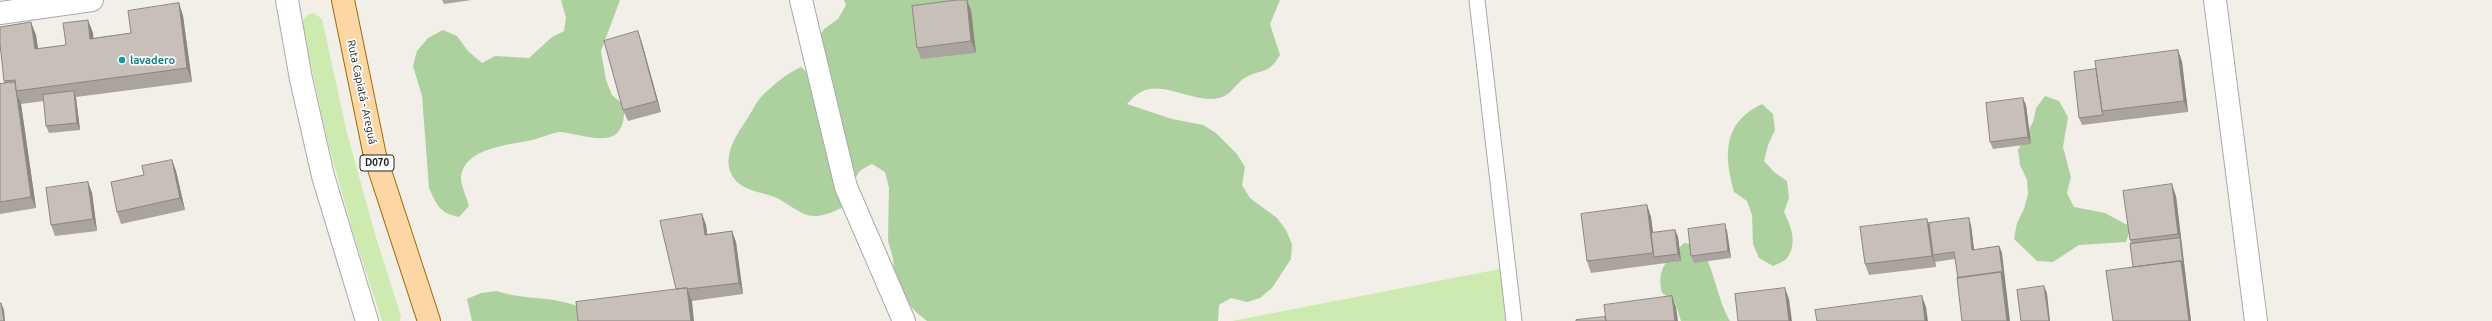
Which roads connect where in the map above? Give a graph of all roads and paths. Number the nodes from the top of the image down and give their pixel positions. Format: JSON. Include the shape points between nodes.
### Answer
{"nodes":[{"id":1,"x":92,"y":0,"type":"edge"},
{"id":2,"x":287,"y":0,"type":"edge"},
{"id":3,"x":343,"y":0,"type":"edge"},
{"id":4,"x":801,"y":0,"type":"edge"},
{"id":5,"x":1477,"y":0,"type":"edge"},
{"id":6,"x":2214,"y":0,"type":"edge"},
{"id":7,"x":0,"y":12,"type":"edge"},
{"id":8,"x":367,"y":321,"type":"edge"},
{"id":9,"x":429,"y":321,"type":"edge"},
{"id":10,"x":904,"y":321,"type":"edge"},
{"id":11,"x":1514,"y":321,"type":"edge"},
{"id":12,"x":2256,"y":321,"type":"edge"}],
"edges":[{"from":1,"to":7,"type":"street"},
{"from":2,"to":8,"type":"street","via":[[301,79],[323,176]]},
{"from":3,"to":9,"type":"main road","name":"Ruta Capiatá - Areguá","number":"D070","via":[[375,156]]},
{"from":4,"to":10,"type":"street","via":[[846,187]]},
{"from":5,"to":11,"type":"lane"},
{"from":6,"to":12,"type":"street"}]}
